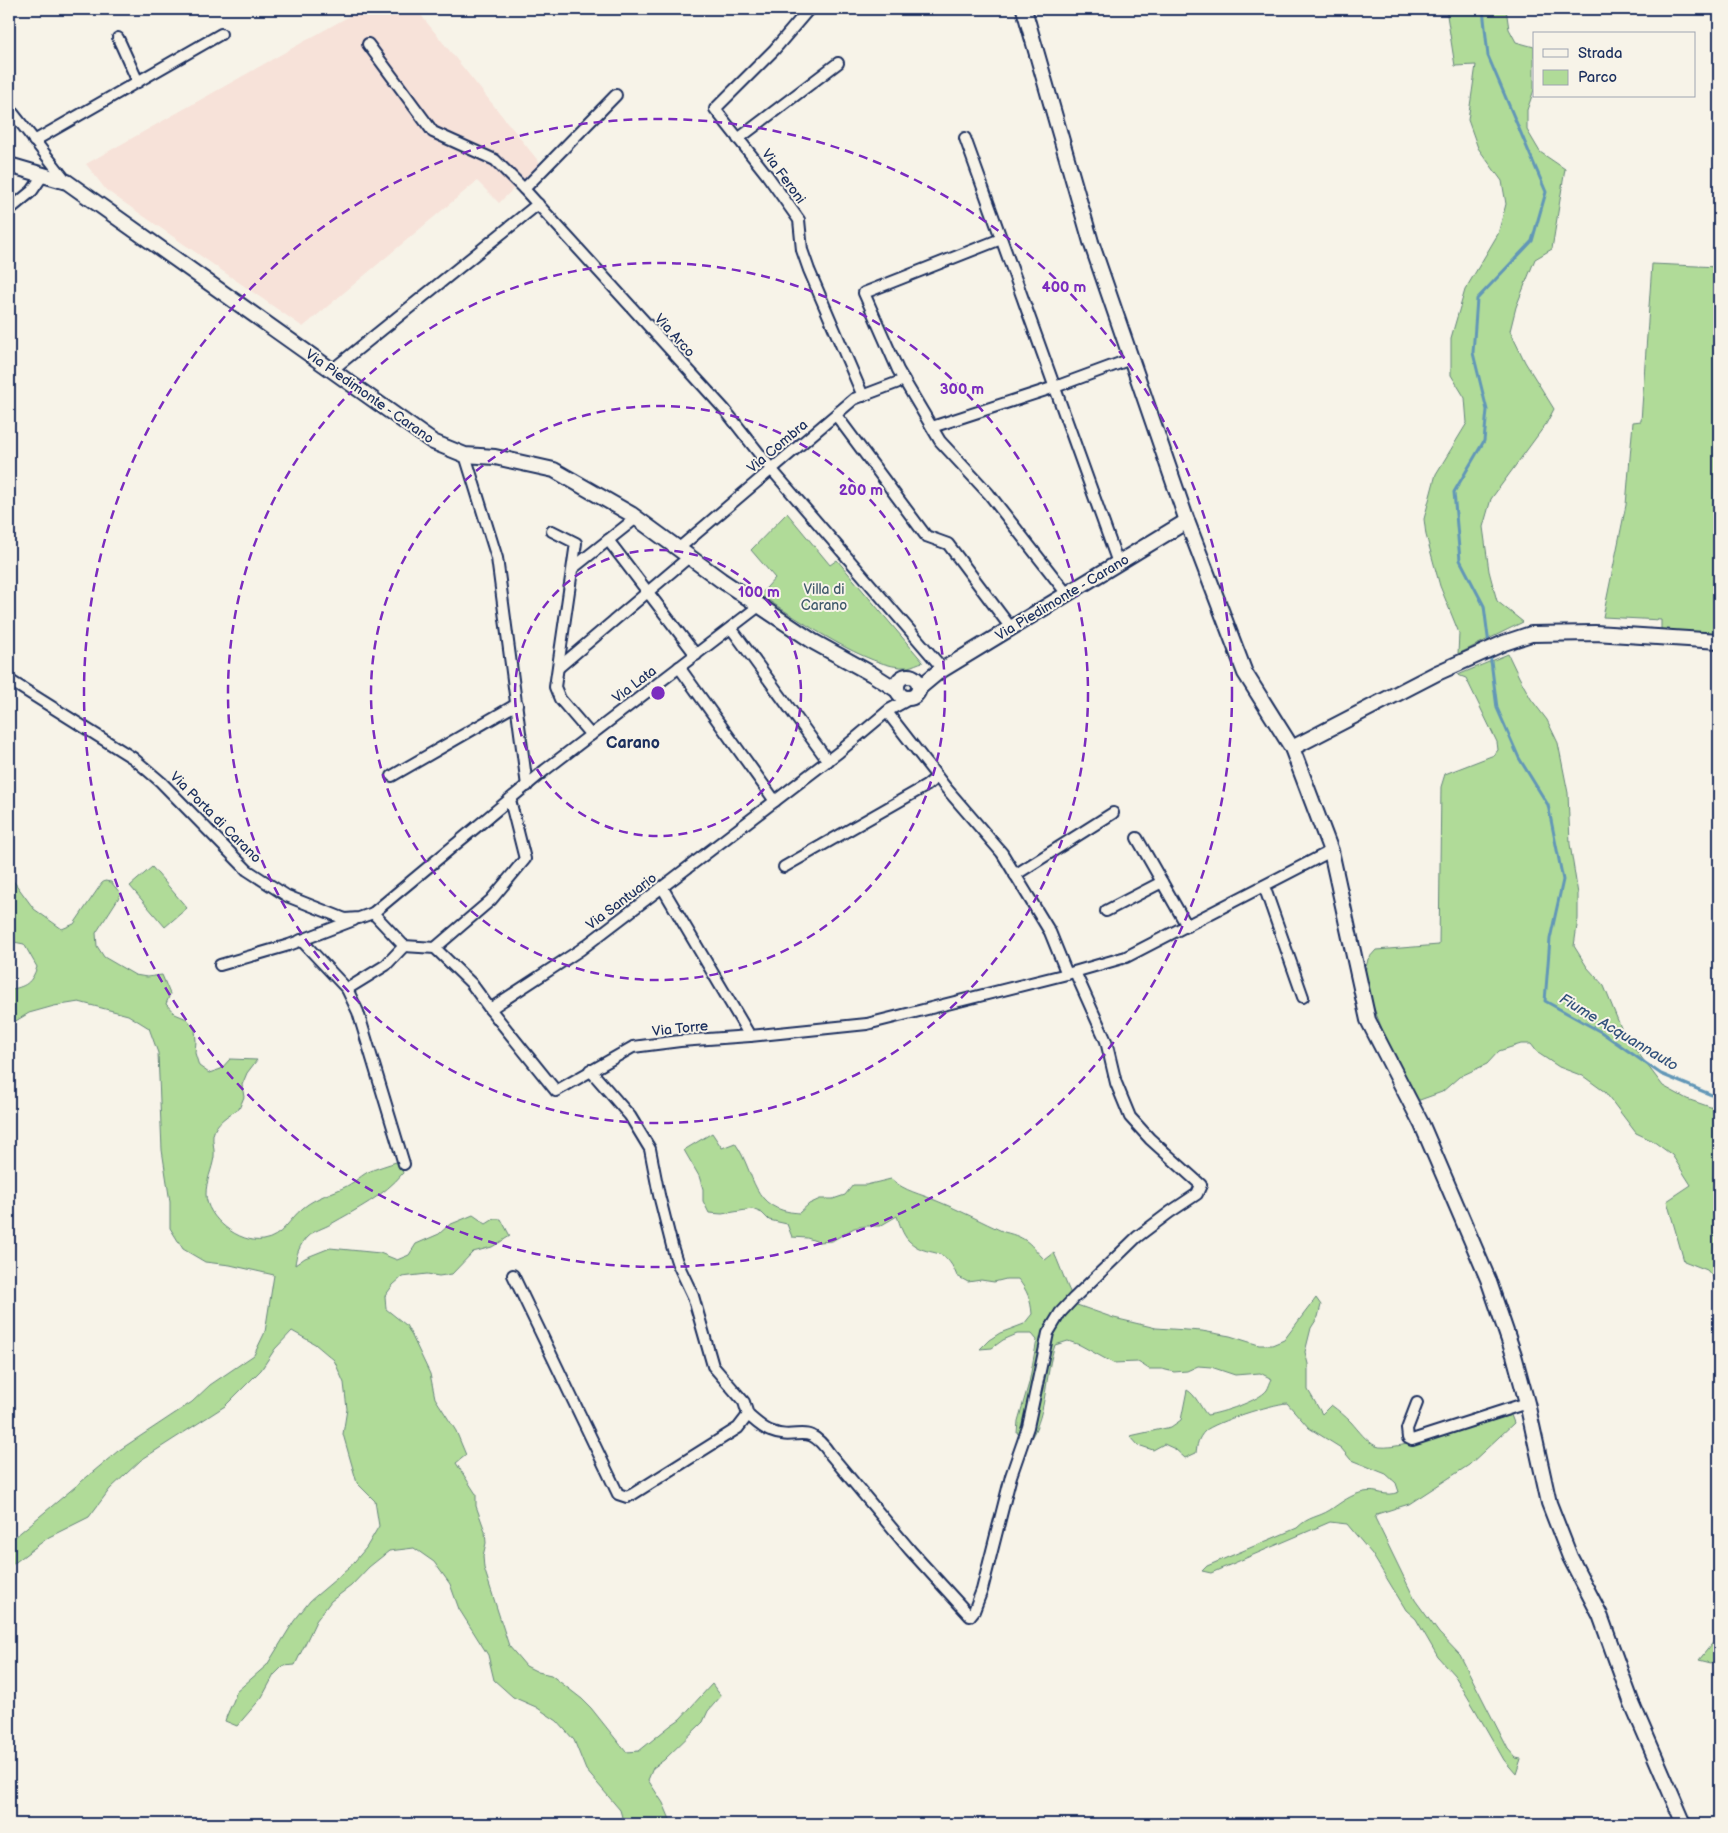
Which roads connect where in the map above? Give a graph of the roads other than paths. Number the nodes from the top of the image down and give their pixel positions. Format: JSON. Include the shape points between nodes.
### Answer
{"nodes":[{"id":1,"x":809,"y":9,"type":"edge"},
{"id":2,"x":1024,"y":9,"type":"edge"},
{"id":3,"x":221,"y":34,"type":"dead end"},
{"id":4,"x":118,"y":38,"type":"dead end"},
{"id":5,"x":368,"y":44,"type":"dead end"},
{"id":6,"x":838,"y":63,"type":"dead end"},
{"id":7,"x":138,"y":82,"type":"junction"},
{"id":8,"x":616,"y":95,"type":"dead end"},
{"id":9,"x":9,"y":110,"type":"edge"},
{"id":10,"x":965,"y":138,"type":"dead end"},
{"id":11,"x":738,"y":139,"type":"junction"},
{"id":12,"x":34,"y":141,"type":"junction"},
{"id":13,"x":9,"y":165,"type":"edge"},
{"id":14,"x":43,"y":175,"type":"junction"},
{"id":15,"x":67,"y":182,"type":"junction"},
{"id":16,"x":524,"y":188,"type":"junction"},
{"id":17,"x":538,"y":204,"type":"junction"},
{"id":18,"x":9,"y":210,"type":"edge"},
{"id":19,"x":1001,"y":239,"type":"junction"},
{"id":20,"x":1132,"y":359,"type":"junction"},
{"id":21,"x":332,"y":370,"type":"junction"},
{"id":22,"x":904,"y":380,"type":"junction"},
{"id":23,"x":1055,"y":387,"type":"junction"},
{"id":24,"x":863,"y":396,"type":"junction"},
{"id":25,"x":836,"y":415,"type":"junction"},
{"id":26,"x":932,"y":426,"type":"junction"},
{"id":27,"x":465,"y":455,"type":"junction"},
{"id":28,"x":772,"y":470,"type":"junction"},
{"id":29,"x":636,"y":518,"type":"junction"},
{"id":30,"x":1187,"y":521,"type":"junction"},
{"id":31,"x":552,"y":531,"type":"dead end"},
{"id":32,"x":608,"y":540,"type":"junction"},
{"id":33,"x":683,"y":553,"type":"junction"},
{"id":34,"x":1118,"y":563,"type":"junction"},
{"id":35,"x":573,"y":568,"type":"junction"},
{"id":36,"x":647,"y":592,"type":"junction"},
{"id":37,"x":1067,"y":594,"type":"junction"},
{"id":38,"x":759,"y":606,"type":"junction"},
{"id":39,"x":731,"y":628,"type":"junction"},
{"id":40,"x":1011,"y":628,"type":"junction"},
{"id":41,"x":1719,"y":641,"type":"edge"},
{"id":42,"x":696,"y":655,"type":"junction"},
{"id":43,"x":679,"y":667,"type":"junction"},
{"id":44,"x":558,"y":668,"type":"junction"},
{"id":45,"x":940,"y":671,"type":"junction"},
{"id":46,"x":9,"y":680,"type":"edge"},
{"id":47,"x":908,"y":688,"type":"junction"},
{"id":48,"x":517,"y":704,"type":"junction"},
{"id":49,"x":888,"y":711,"type":"junction"},
{"id":50,"x":590,"y":735,"type":"junction"},
{"id":51,"x":1292,"y":748,"type":"junction"},
{"id":52,"x":828,"y":761,"type":"junction"},
{"id":53,"x":392,"y":776,"type":"dead end"},
{"id":54,"x":937,"y":777,"type":"junction"},
{"id":55,"x":527,"y":786,"type":"junction"},
{"id":56,"x":510,"y":800,"type":"junction"},
{"id":57,"x":775,"y":801,"type":"junction"},
{"id":58,"x":1112,"y":813,"type":"dead end"},
{"id":59,"x":1137,"y":838,"type":"dead end"},
{"id":60,"x":1331,"y":851,"type":"junction"},
{"id":61,"x":784,"y":867,"type":"dead end"},
{"id":62,"x":1016,"y":875,"type":"junction"},
{"id":63,"x":1162,"y":882,"type":"junction"},
{"id":64,"x":1264,"y":886,"type":"junction"},
{"id":65,"x":662,"y":887,"type":"junction"},
{"id":66,"x":1106,"y":911,"type":"dead end"},
{"id":67,"x":373,"y":913,"type":"junction"},
{"id":68,"x":359,"y":918,"type":"junction"},
{"id":69,"x":1187,"y":926,"type":"junction"},
{"id":70,"x":301,"y":940,"type":"junction"},
{"id":71,"x":404,"y":946,"type":"junction"},
{"id":72,"x":435,"y":948,"type":"junction"},
{"id":73,"x":220,"y":964,"type":"dead end"},
{"id":74,"x":1071,"y":973,"type":"junction"},
{"id":75,"x":346,"y":989,"type":"junction"},
{"id":76,"x":1303,"y":997,"type":"dead end"},
{"id":77,"x":490,"y":1009,"type":"junction"},
{"id":78,"x":750,"y":1036,"type":"junction"},
{"id":79,"x":590,"y":1070,"type":"junction"},
{"id":80,"x":404,"y":1164,"type":"dead end"},
{"id":81,"x":513,"y":1276,"type":"dead end"},
{"id":82,"x":1416,"y":1403,"type":"dead end"},
{"id":83,"x":1527,"y":1403,"type":"junction"},
{"id":84,"x":748,"y":1415,"type":"junction"},
{"id":85,"x":1684,"y":1824,"type":"edge"}],
"edges":[{"from":1,"to":11,"type":"street","name":"Via Feroni","via":[[774,50],[715,109]]},
{"from":2,"to":20,"type":"street","via":[[1091,242]]},
{"from":3,"to":7,"type":"street"},
{"from":4,"to":7,"type":"street"},
{"from":5,"to":16,"type":"street","name":"Via Arco","via":[[433,132],[494,160]]},
{"from":6,"to":11,"type":"street"},
{"from":7,"to":12,"type":"street"},
{"from":8,"to":16,"type":"street"},
{"from":9,"to":12,"type":"street"},
{"from":10,"to":19,"type":"street"},
{"from":11,"to":24,"type":"street","name":"Via Feroni","via":[[799,220],[802,250],[809,270]]},
{"from":12,"to":15,"type":"street"},
{"from":13,"to":14,"type":"street","name":"Via Piedimonte - Carano"},
{"from":14,"to":15,"type":"street","name":"Via Piedimonte - Carano"},
{"from":14,"to":18,"type":"street","via":[[32,191]]},
{"from":15,"to":21,"type":"street","name":"Via Piedimonte - Carano"},
{"from":16,"to":17,"type":"street","name":"Via Arco"},
{"from":17,"to":21,"type":"street"},
{"from":17,"to":28,"type":"street","name":"Via Arco","via":[[725,410]]},
{"from":19,"to":22,"type":"street","via":[[864,293]]},
{"from":19,"to":23,"type":"street"},
{"from":20,"to":23,"type":"street"},
{"from":20,"to":30,"type":"street"},
{"from":21,"to":27,"type":"street","name":"Via Piedimonte - Carano","via":[[432,442]]},
{"from":22,"to":24,"type":"street","name":"Via Combra"},
{"from":22,"to":26,"type":"street"},
{"from":23,"to":26,"type":"street"},
{"from":23,"to":34,"type":"street"},
{"from":24,"to":25,"type":"street","name":"Via Combra","via":[[854,399]]},
{"from":25,"to":28,"type":"street","name":"Via Combra"},
{"from":25,"to":40,"type":"street","via":[[926,536],[948,544]]},
{"from":26,"to":37,"type":"street","via":[[940,441],[989,494]]},
{"from":27,"to":29,"type":"street","name":"Via Piedimonte - Carano","via":[[495,457],[554,470]]},
{"from":27,"to":48,"type":"street","via":[[497,558]]},
{"from":28,"to":33,"type":"street","name":"Via Combra","via":[[747,489]]},
{"from":28,"to":45,"type":"street","name":"Via Arco"},
{"from":29,"to":32,"type":"street"},
{"from":29,"to":33,"type":"street","name":"Via Piedimonte - Carano"},
{"from":30,"to":34,"type":"street","name":"Via Piedimonte - Carano"},
{"from":30,"to":51,"type":"street","via":[[1245,673]]},
{"from":31,"to":35,"type":"street","via":[[576,543]]},
{"from":32,"to":35,"type":"street"},
{"from":32,"to":36,"type":"street"},
{"from":33,"to":36,"type":"street","name":"Via Combra"},
{"from":33,"to":38,"type":"street","name":"Via Piedimonte - Carano"},
{"from":34,"to":37,"type":"street","name":"Via Piedimonte - Carano"},
{"from":35,"to":44,"type":"street"},
{"from":36,"to":42,"type":"street"},
{"from":36,"to":44,"type":"street","name":"Via Combra"},
{"from":37,"to":40,"type":"street","name":"Via Piedimonte - Carano"},
{"from":38,"to":39,"type":"street","name":"Via Lata"},
{"from":38,"to":47,"type":"street","name":"Via Piedimonte - Carano","via":[[872,674]]},
{"from":39,"to":42,"type":"street","name":"Via Lata"},
{"from":39,"to":52,"type":"street"},
{"from":40,"to":45,"type":"street","name":"Via Piedimonte - Carano"},
{"from":41,"to":51,"type":"street","via":[[1595,633],[1530,634],[1437,673]]},
{"from":42,"to":43,"type":"street","name":"Via Lata"},
{"from":43,"to":50,"type":"street","name":"Via Lata"},
{"from":43,"to":57,"type":"street"},
{"from":44,"to":50,"type":"street","via":[[555,687],[560,699]]},
{"from":45,"to":47,"type":"street","name":"Via Piedimonte - Carano"},
{"from":46,"to":68,"type":"street","name":"Via Porta di Carano","via":[[133,758],[161,782],[247,870],[287,896],[345,918]]},
{"from":47,"to":49,"type":"street","name":"Via Santuario"},
{"from":48,"to":53,"type":"street"},
{"from":48,"to":55,"type":"street"},
{"from":49,"to":52,"type":"street","name":"Via Santuario"},
{"from":49,"to":54,"type":"street"},
{"from":50,"to":55,"type":"street","name":"Via Lata"},
{"from":51,"to":60,"type":"street"},
{"from":52,"to":57,"type":"street","name":"Via Santuario"},
{"from":54,"to":61,"type":"street"},
{"from":54,"to":62,"type":"street","via":[[1002,853]]},
{"from":55,"to":56,"type":"street","name":"Via Porta di Carano"},
{"from":56,"to":67,"type":"street","name":"Via Porta di Carano"},
{"from":56,"to":72,"type":"street","via":[[525,859],[491,900]]},
{"from":57,"to":65,"type":"street","name":"Via Santuario"},
{"from":58,"to":62,"type":"street"},
{"from":59,"to":63,"type":"street"},
{"from":60,"to":64,"type":"street","name":"Via Torre"},
{"from":60,"to":83,"type":"street","via":[[1368,1020],[1422,1125],[1484,1270]]},
{"from":62,"to":74,"type":"street"},
{"from":63,"to":66,"type":"street"},
{"from":63,"to":69,"type":"street"},
{"from":64,"to":69,"type":"street","name":"Via Torre"},
{"from":64,"to":76,"type":"street"},
{"from":65,"to":77,"type":"street","name":"Via Santuario","via":[[580,950]]},
{"from":65,"to":78,"type":"street"},
{"from":67,"to":68,"type":"street","name":"Via Porta di Carano"},
{"from":67,"to":71,"type":"street"},
{"from":68,"to":70,"type":"street"},
{"from":69,"to":74,"type":"street","name":"Via Torre","via":[[1126,957]]},
{"from":70,"to":73,"type":"street"},
{"from":70,"to":75,"type":"street"},
{"from":71,"to":72,"type":"street"},
{"from":71,"to":75,"type":"street","via":[[386,965]]},
{"from":72,"to":77,"type":"street","via":[[471,983]]},
{"from":74,"to":78,"type":"street","name":"Via Torre","via":[[867,1024]]},
{"from":74,"to":84,"type":"street","via":[[1106,1041],[1116,1084],[1130,1117],[1201,1185],[1197,1194],[1137,1236],[1074,1298],[1048,1333],[1028,1427],[1011,1476],[982,1590],[970,1616],[910,1550],[819,1439],[812,1435],[770,1431]]},
{"from":75,"to":80,"type":"street","via":[[358,1012]]},
{"from":77,"to":79,"type":"street","name":"Via Torre","via":[[556,1091]]},
{"from":78,"to":79,"type":"street","name":"Via Torre","via":[[680,1040],[633,1047]]},
{"from":79,"to":84,"type":"street","via":[[630,1116],[650,1148],[672,1246],[692,1296],[712,1366],[744,1402]]},
{"from":81,"to":84,"type":"street","via":[[618,1494],[627,1498],[738,1428]]},
{"from":82,"to":83,"type":"street","via":[[1407,1429],[1408,1438],[1412,1440]]},
{"from":83,"to":85,"type":"street","via":[[1549,1503],[1570,1556],[1600,1615]]}]}
